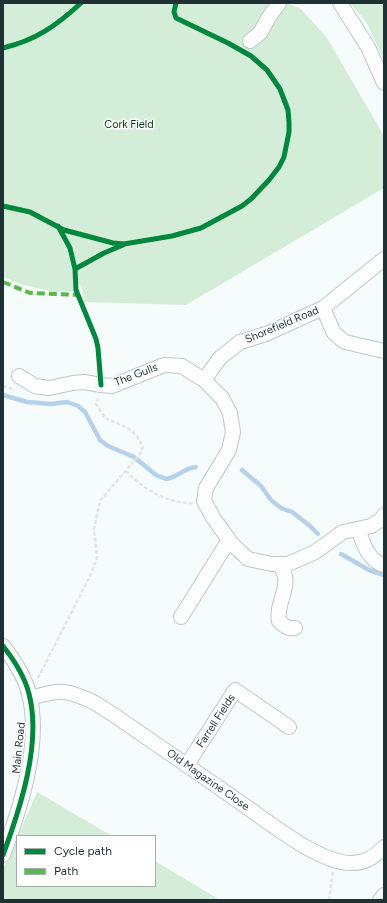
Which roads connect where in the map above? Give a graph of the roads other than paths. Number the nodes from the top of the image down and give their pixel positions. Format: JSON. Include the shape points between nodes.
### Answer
{"nodes":[{"id":1,"x":279,"y":3,"type":"edge"},
{"id":2,"x":340,"y":3,"type":"edge"},
{"id":3,"x":250,"y":41,"type":"dead end"},
{"id":4,"x":384,"y":83,"type":"edge"},
{"id":5,"x":384,"y":258,"type":"edge"},
{"id":6,"x":323,"y":308,"type":"junction"},
{"id":7,"x":384,"y":351,"type":"edge"},
{"id":8,"x":19,"y":376,"type":"dead end"},
{"id":9,"x":204,"y":380,"type":"junction"},
{"id":10,"x":384,"y":515,"type":"edge"},
{"id":11,"x":359,"y":529,"type":"junction"},
{"id":12,"x":229,"y":540,"type":"junction"},
{"id":13,"x":279,"y":564,"type":"junction"},
{"id":14,"x":384,"y":565,"type":"edge"},
{"id":15,"x":181,"y":617,"type":"dead end"},
{"id":16,"x":295,"y":628,"type":"dead end"},
{"id":17,"x":3,"y":646,"type":"edge"},
{"id":18,"x":29,"y":696,"type":"junction"},
{"id":19,"x":289,"y":727,"type":"dead end"},
{"id":20,"x":187,"y":765,"type":"junction"},
{"id":21,"x":384,"y":847,"type":"edge"},
{"id":22,"x":3,"y":855,"type":"edge"},
{"id":23,"x":384,"y":895,"type":"edge"},
{"id":24,"x":380,"y":900,"type":"edge"}],
"edges":[{"from":1,"to":3,"type":"street","via":[[260,33]]},
{"from":2,"to":4,"type":"street","via":[[368,48]]},
{"from":5,"to":6,"type":"street","name":"Shorefield Road"},
{"from":6,"to":7,"type":"street","via":[[334,333],[345,342]]},
{"from":6,"to":9,"type":"street","name":"Shorefield Road","via":[[266,334],[240,342],[220,358]]},
{"from":8,"to":9,"type":"street","name":"The Gulls","via":[[35,386],[49,388],[84,382],[112,386],[164,365],[182,366]]},
{"from":9,"to":12,"type":"street","name":"The Gulls","via":[[222,398],[230,413],[233,432],[229,450],[206,488],[204,501]]},
{"from":10,"to":11,"type":"street","via":[[371,526]]},
{"from":11,"to":13,"type":"street","via":[[343,532],[315,552],[288,564]]},
{"from":11,"to":14,"type":"street","via":[[363,544],[370,555]]},
{"from":12,"to":13,"type":"street","via":[[248,559]]},
{"from":12,"to":15,"type":"street"},
{"from":13,"to":16,"type":"street","via":[[286,582],[279,608],[279,621],[284,626]]},
{"from":17,"to":18,"type":"street","name":"Main Road","via":[[24,680]]},
{"from":18,"to":20,"type":"street","name":"Old Magazine Close","via":[[66,691],[85,698],[105,708]]},
{"from":18,"to":22,"type":"street","name":"Main Road","via":[[34,729],[29,764],[18,812]]},
{"from":19,"to":20,"type":"street","name":"Farrell Fields","via":[[235,690]]},
{"from":20,"to":21,"type":"street","name":"Old Magazine Close","via":[[280,830],[312,850],[337,861],[366,861]]},
{"from":23,"to":24,"type":"street"}]}
